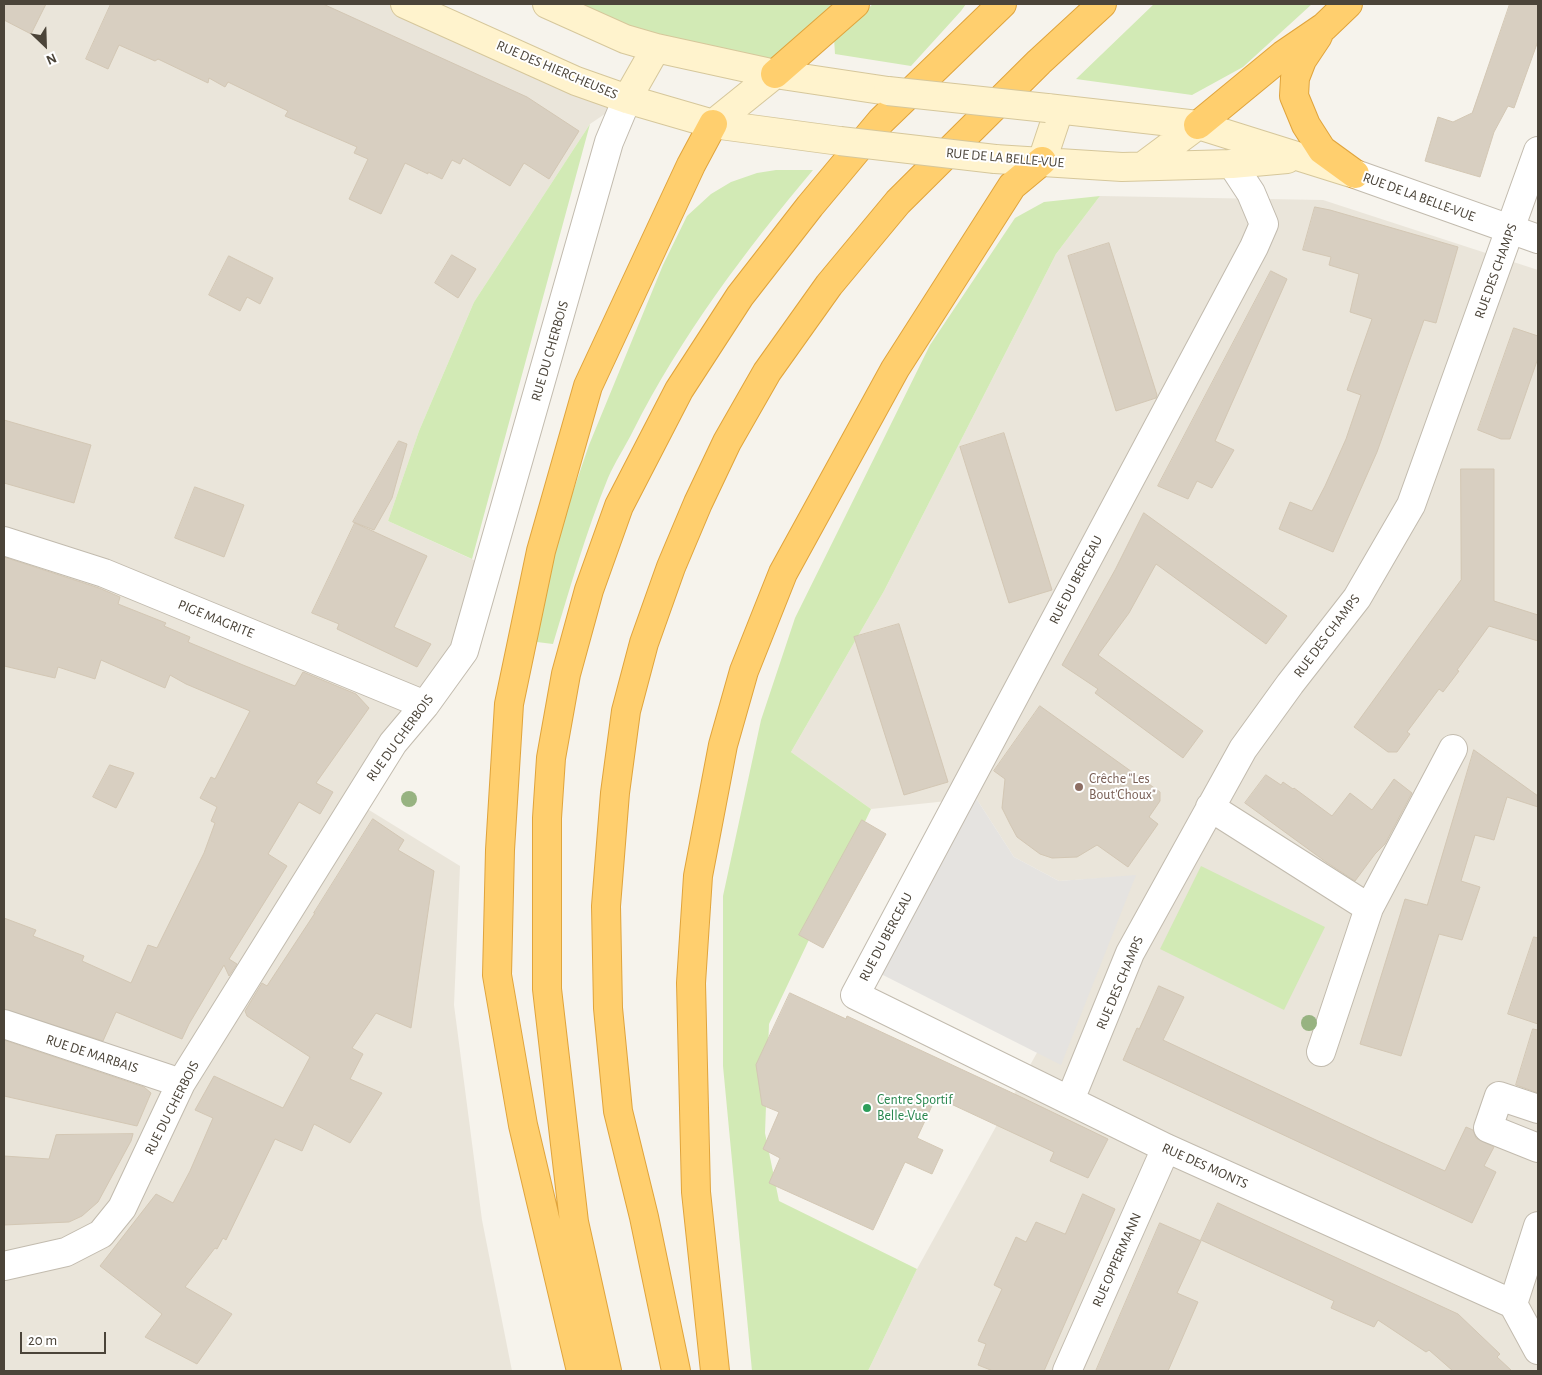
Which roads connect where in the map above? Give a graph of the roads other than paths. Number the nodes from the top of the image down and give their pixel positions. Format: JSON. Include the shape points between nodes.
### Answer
{"nodes":[{"id":1,"x":406,"y":4,"type":"edge"},
{"id":2,"x":547,"y":4,"type":"edge"},
{"id":3,"x":854,"y":4,"type":"edge"},
{"id":4,"x":1002,"y":4,"type":"edge"},
{"id":5,"x":1102,"y":4,"type":"edge"},
{"id":6,"x":1348,"y":4,"type":"edge"},
{"id":7,"x":1324,"y":27,"type":"junction"},
{"id":8,"x":656,"y":48,"type":"junction"},
{"id":9,"x":774,"y":74,"type":"junction"},
{"id":10,"x":627,"y":99,"type":"junction"},
{"id":11,"x":1053,"y":109,"type":"junction"},
{"id":12,"x":713,"y":124,"type":"junction"},
{"id":13,"x":1198,"y":125,"type":"junction"},
{"id":14,"x":1538,"y":151,"type":"edge"},
{"id":15,"x":1298,"y":157,"type":"junction"},
{"id":16,"x":1042,"y":161,"type":"junction"},
{"id":17,"x":1232,"y":164,"type":"junction"},
{"id":18,"x":1144,"y":166,"type":"junction"},
{"id":19,"x":1355,"y":174,"type":"junction"},
{"id":20,"x":1511,"y":230,"type":"junction"},
{"id":21,"x":1538,"y":239,"type":"edge"},
{"id":22,"x":4,"y":541,"type":"edge"},
{"id":23,"x":424,"y":705,"type":"junction"},
{"id":24,"x":1453,"y":749,"type":"dead end"},
{"id":25,"x":1210,"y":808,"type":"junction"},
{"id":26,"x":1369,"y":908,"type":"junction"},
{"id":27,"x":855,"y":995,"type":"joint"},
{"id":28,"x":4,"y":1024,"type":"edge"},
{"id":29,"x":1322,"y":1052,"type":"dead end"},
{"id":30,"x":181,"y":1083,"type":"junction"},
{"id":31,"x":1070,"y":1100,"type":"junction"},
{"id":32,"x":1538,"y":1109,"type":"edge"},
{"id":33,"x":1166,"y":1148,"type":"junction"},
{"id":34,"x":1538,"y":1148,"type":"edge"},
{"id":35,"x":1538,"y":1226,"type":"edge"},
{"id":36,"x":4,"y":1266,"type":"edge"},
{"id":37,"x":1513,"y":1304,"type":"junction"},
{"id":38,"x":1538,"y":1350,"type":"edge"},
{"id":39,"x":674,"y":1369,"type":"edge"},
{"id":40,"x":581,"y":1371,"type":"edge"},
{"id":41,"x":607,"y":1371,"type":"edge"},
{"id":42,"x":715,"y":1371,"type":"edge"},
{"id":43,"x":1067,"y":1371,"type":"edge"}],
"edges":[{"from":1,"to":10,"type":"main road","name":"RUE DES HIERCHEUSES","via":[[576,81]]},
{"from":2,"to":8,"type":"main road","via":[[626,39]]},
{"from":3,"to":9,"type":"highway"},
{"from":4,"to":41,"type":"highway","via":[[881,121],[740,296],[679,390],[619,506],[589,590],[566,674],[551,758],[547,818],[547,988],[574,1222]]},
{"from":5,"to":39,"type":"highway","via":[[898,202],[829,285],[768,372],[727,442],[675,558],[644,644],[626,711],[615,793],[606,906],[608,1008],[618,1111],[644,1217]]},
{"from":6,"to":7,"type":"highway"},
{"from":7,"to":13,"type":"highway"},
{"from":7,"to":19,"type":"highway","via":[[1294,78],[1294,96],[1306,125],[1322,150]]},
{"from":8,"to":9,"type":"main road"},
{"from":8,"to":10,"type":"main road"},
{"from":9,"to":11,"type":"main road","name":"RUE DE LA BELLE-VUE","bridge":true,"via":[[888,91]]},
{"from":9,"to":12,"type":"main road"},
{"from":10,"to":12,"type":"main road","name":"RUE DES HIERCHEUSES"},
{"from":10,"to":23,"type":"street","name":"RUE DU CHERBOIS","via":[[609,142],[464,651]]},
{"from":11,"to":13,"type":"main road","name":"RUE DE LA BELLE-VUE"},
{"from":11,"to":16,"type":"main road"},
{"from":12,"to":16,"type":"main road","name":"RUE DE LA BELLE-VUE","bridge":true,"via":[[995,159]]},
{"from":12,"to":40,"type":"highway","via":[[588,386],[541,551],[509,704],[500,850],[497,975],[524,1125]]},
{"from":13,"to":15,"type":"main road","name":"RUE DE LA BELLE-VUE"},
{"from":13,"to":18,"type":"main road"},
{"from":14,"to":20,"type":"street","name":"RUE DES CHAMPS"},
{"from":15,"to":17,"type":"main road","name":"RUE DE LA BELLE-VUE"},
{"from":15,"to":19,"type":"main road","name":"RUE DE LA BELLE-VUE"},
{"from":16,"to":18,"type":"main road","name":"RUE DE LA BELLE-VUE"},
{"from":16,"to":42,"type":"highway","via":[[1012,186],[895,369],[783,573],[744,671],[723,745],[698,876],[691,983],[696,1192]]},
{"from":17,"to":18,"type":"main road","name":"RUE DE LA BELLE-VUE"},
{"from":17,"to":27,"type":"street","name":"RUE DU BERCEAU","via":[[1251,193],[1264,224],[1254,247]]},
{"from":19,"to":20,"type":"street","name":"RUE DE LA BELLE-VUE"},
{"from":20,"to":21,"type":"street","name":"RUE DE LA BELLE-VUE"},
{"from":20,"to":25,"type":"street","name":"RUE DES CHAMPS","via":[[1411,505],[1357,598],[1243,749]]},
{"from":22,"to":23,"type":"street","name":"PIGE MAGRITE","via":[[104,573]]},
{"from":23,"to":30,"type":"street","name":"RUE DU CHERBOIS","via":[[370,778]]},
{"from":24,"to":26,"type":"street"},
{"from":25,"to":26,"type":"street"},
{"from":25,"to":31,"type":"street","name":"RUE DES CHAMPS","via":[[1130,953]]},
{"from":26,"to":29,"type":"street"},
{"from":27,"to":31,"type":"street","name":"RUE DES MONTS"},
{"from":28,"to":30,"type":"street","name":"RUE DE MARBAIS"},
{"from":30,"to":36,"type":"street","name":"RUE DU CHERBOIS","via":[[122,1208],[101,1234],[66,1252]]},
{"from":31,"to":33,"type":"street","name":"RUE DES MONTS"},
{"from":32,"to":34,"type":"street","via":[[1499,1096],[1488,1128]]},
{"from":33,"to":37,"type":"street","name":"RUE DES MONTS"},
{"from":33,"to":43,"type":"street","name":"RUE OPPERMANN"},
{"from":35,"to":37,"type":"street"},
{"from":37,"to":38,"type":"street"}]}
